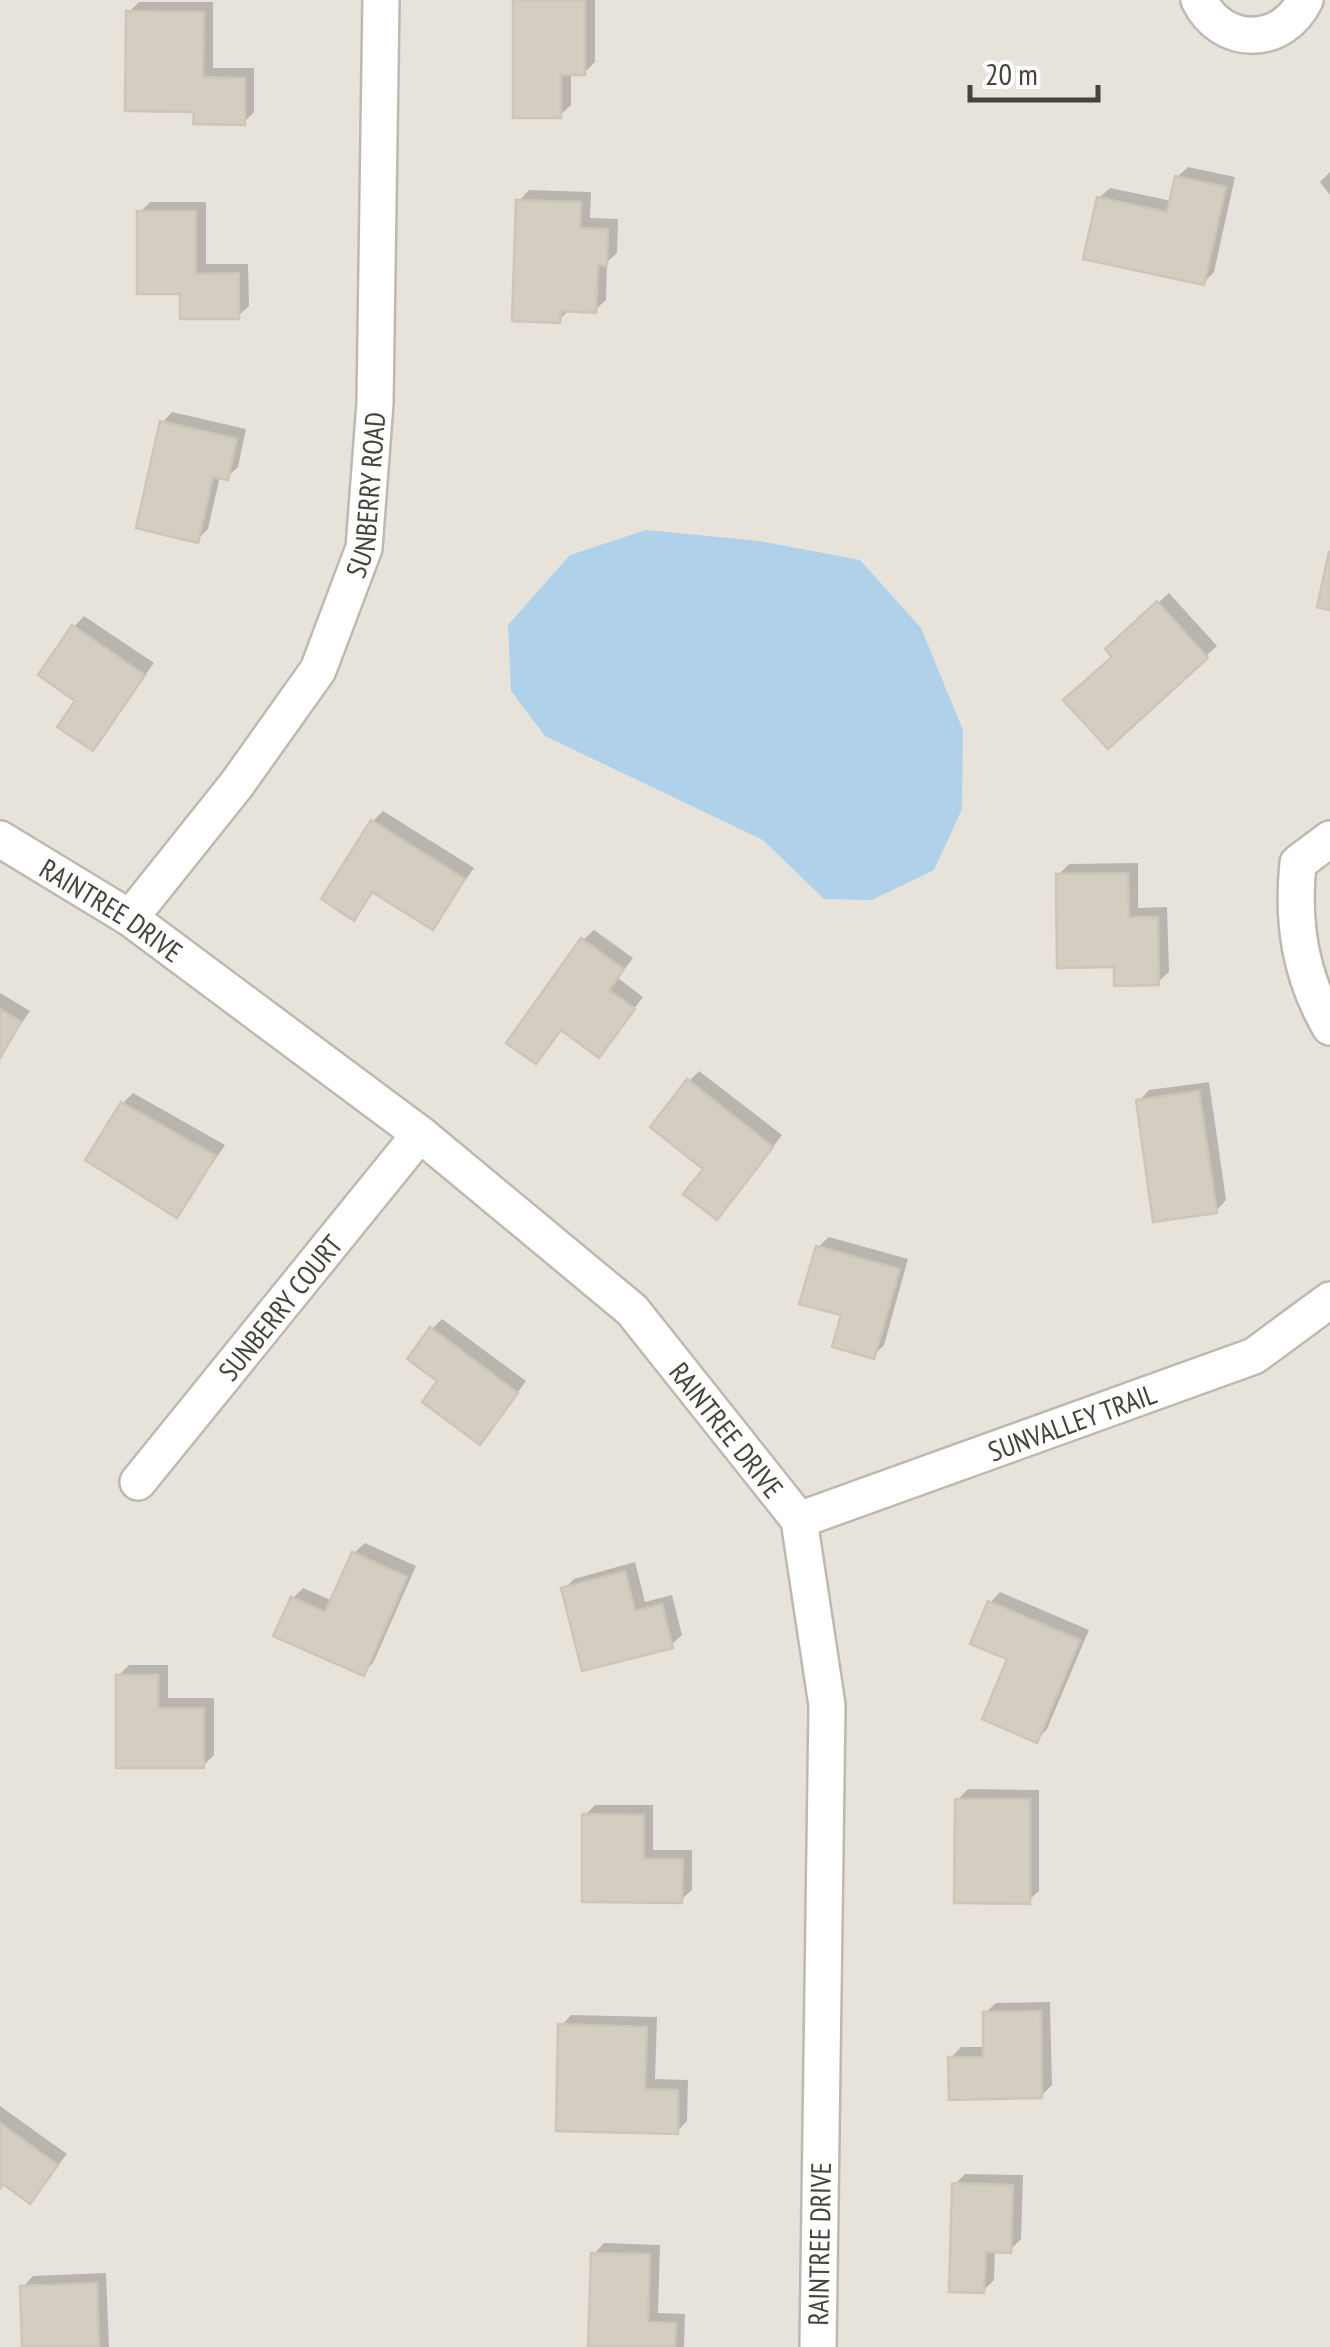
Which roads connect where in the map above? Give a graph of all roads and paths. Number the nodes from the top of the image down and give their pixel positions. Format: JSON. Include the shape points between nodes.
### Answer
{"nodes":[{"id":1,"x":381,"y":0,"type":"edge"},
{"id":2,"x":1199,"y":0,"type":"edge"},
{"id":3,"x":1305,"y":0,"type":"edge"},
{"id":4,"x":0,"y":839,"type":"edge"},
{"id":5,"x":1330,"y":839,"type":"edge"},
{"id":6,"x":130,"y":918,"type":"junction"},
{"id":7,"x":1320,"y":985,"type":"edge"},
{"id":8,"x":1330,"y":1027,"type":"edge"},
{"id":9,"x":420,"y":1134,"type":"junction"},
{"id":10,"x":1330,"y":1300,"type":"edge"},
{"id":11,"x":138,"y":1482,"type":"dead end"},
{"id":12,"x":799,"y":1520,"type":"junction"},
{"id":13,"x":818,"y":2347,"type":"edge"}],
"edges":[{"from":1,"to":6,"type":"street","name":"SUNBERRY ROAD","via":[[375,402],[364,548],[318,670],[238,784]]},
{"from":2,"to":3,"type":"street","via":[[1211,20],[1244,36],[1280,30]]},
{"from":4,"to":6,"type":"street","name":"RAINTREE DRIVE"},
{"from":5,"to":7,"type":"street","via":[[1298,863],[1293,912]]},
{"from":6,"to":9,"type":"street","name":"RAINTREE DRIVE"},
{"from":7,"to":8,"type":"street"},
{"from":9,"to":11,"type":"street","name":"SUNBERRY COURT"},
{"from":9,"to":12,"type":"street","name":"RAINTREE DRIVE","via":[[632,1310]]},
{"from":10,"to":12,"type":"street","name":"SUNVALLEY TRAIL","via":[[1254,1356]]},
{"from":12,"to":13,"type":"street","name":"RAINTREE DRIVE","via":[[827,1705]]}]}
